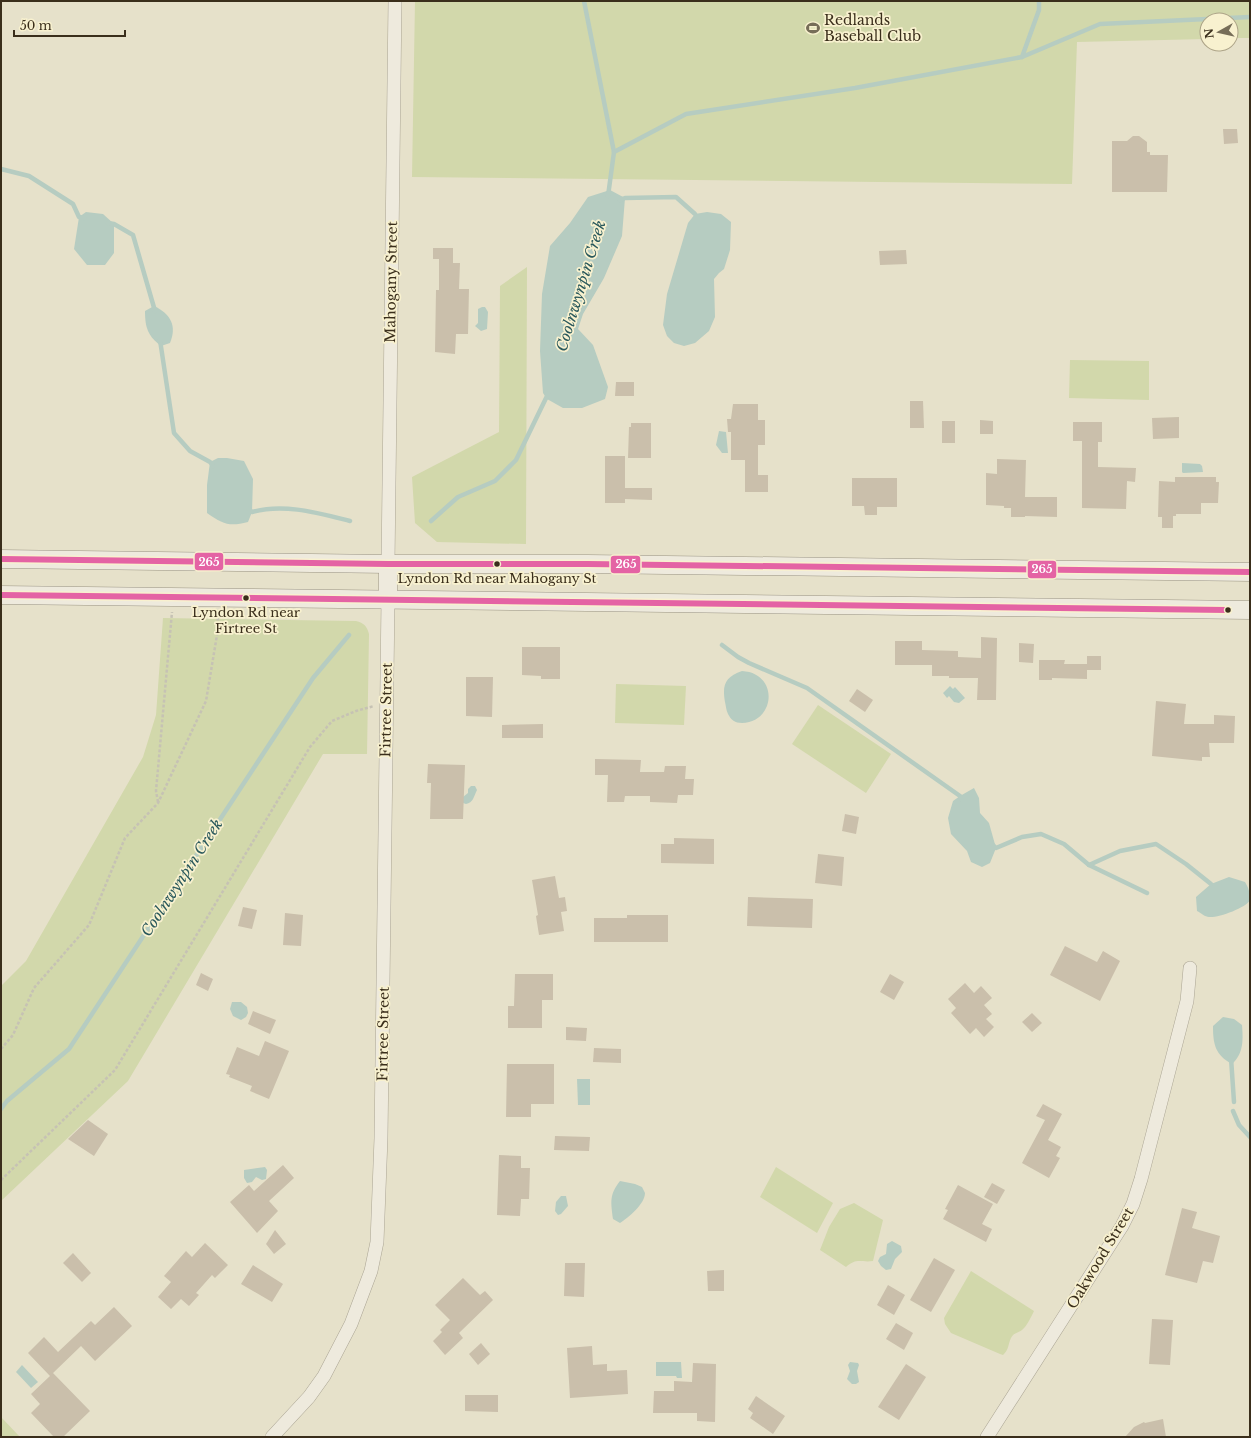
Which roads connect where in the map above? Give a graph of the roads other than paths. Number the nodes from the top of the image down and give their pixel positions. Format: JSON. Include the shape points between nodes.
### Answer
{"nodes":[{"id":1,"x":395,"y":1,"type":"edge"},
{"id":2,"x":1,"y":559,"type":"edge"},
{"id":3,"x":388,"y":564,"type":"junction"},
{"id":4,"x":1250,"y":572,"type":"edge"},
{"id":5,"x":1,"y":595,"type":"edge"},
{"id":6,"x":388,"y":600,"type":"junction"},
{"id":7,"x":1250,"y":610,"type":"edge"},
{"id":8,"x":1190,"y":968,"type":"dead end"},
{"id":9,"x":272,"y":1437,"type":"edge"},
{"id":10,"x":987,"y":1437,"type":"edge"}],
"edges":[{"from":1,"to":3,"type":"street","name":"Mahogany Street"},
{"from":2,"to":3,"type":"main road"},
{"from":3,"to":4,"type":"main road"},
{"from":3,"to":6,"type":"main road"},
{"from":5,"to":6,"type":"main road"},
{"from":6,"to":7,"type":"main road"},
{"from":6,"to":9,"type":"street","name":"Firtree Street","via":[[381,1138],[377,1242],[371,1271],[354,1318],[327,1370],[309,1397]]},
{"from":8,"to":10,"type":"street","name":"Oakwood Street","via":[[1187,1001],[1133,1204],[1122,1226]]}]}
